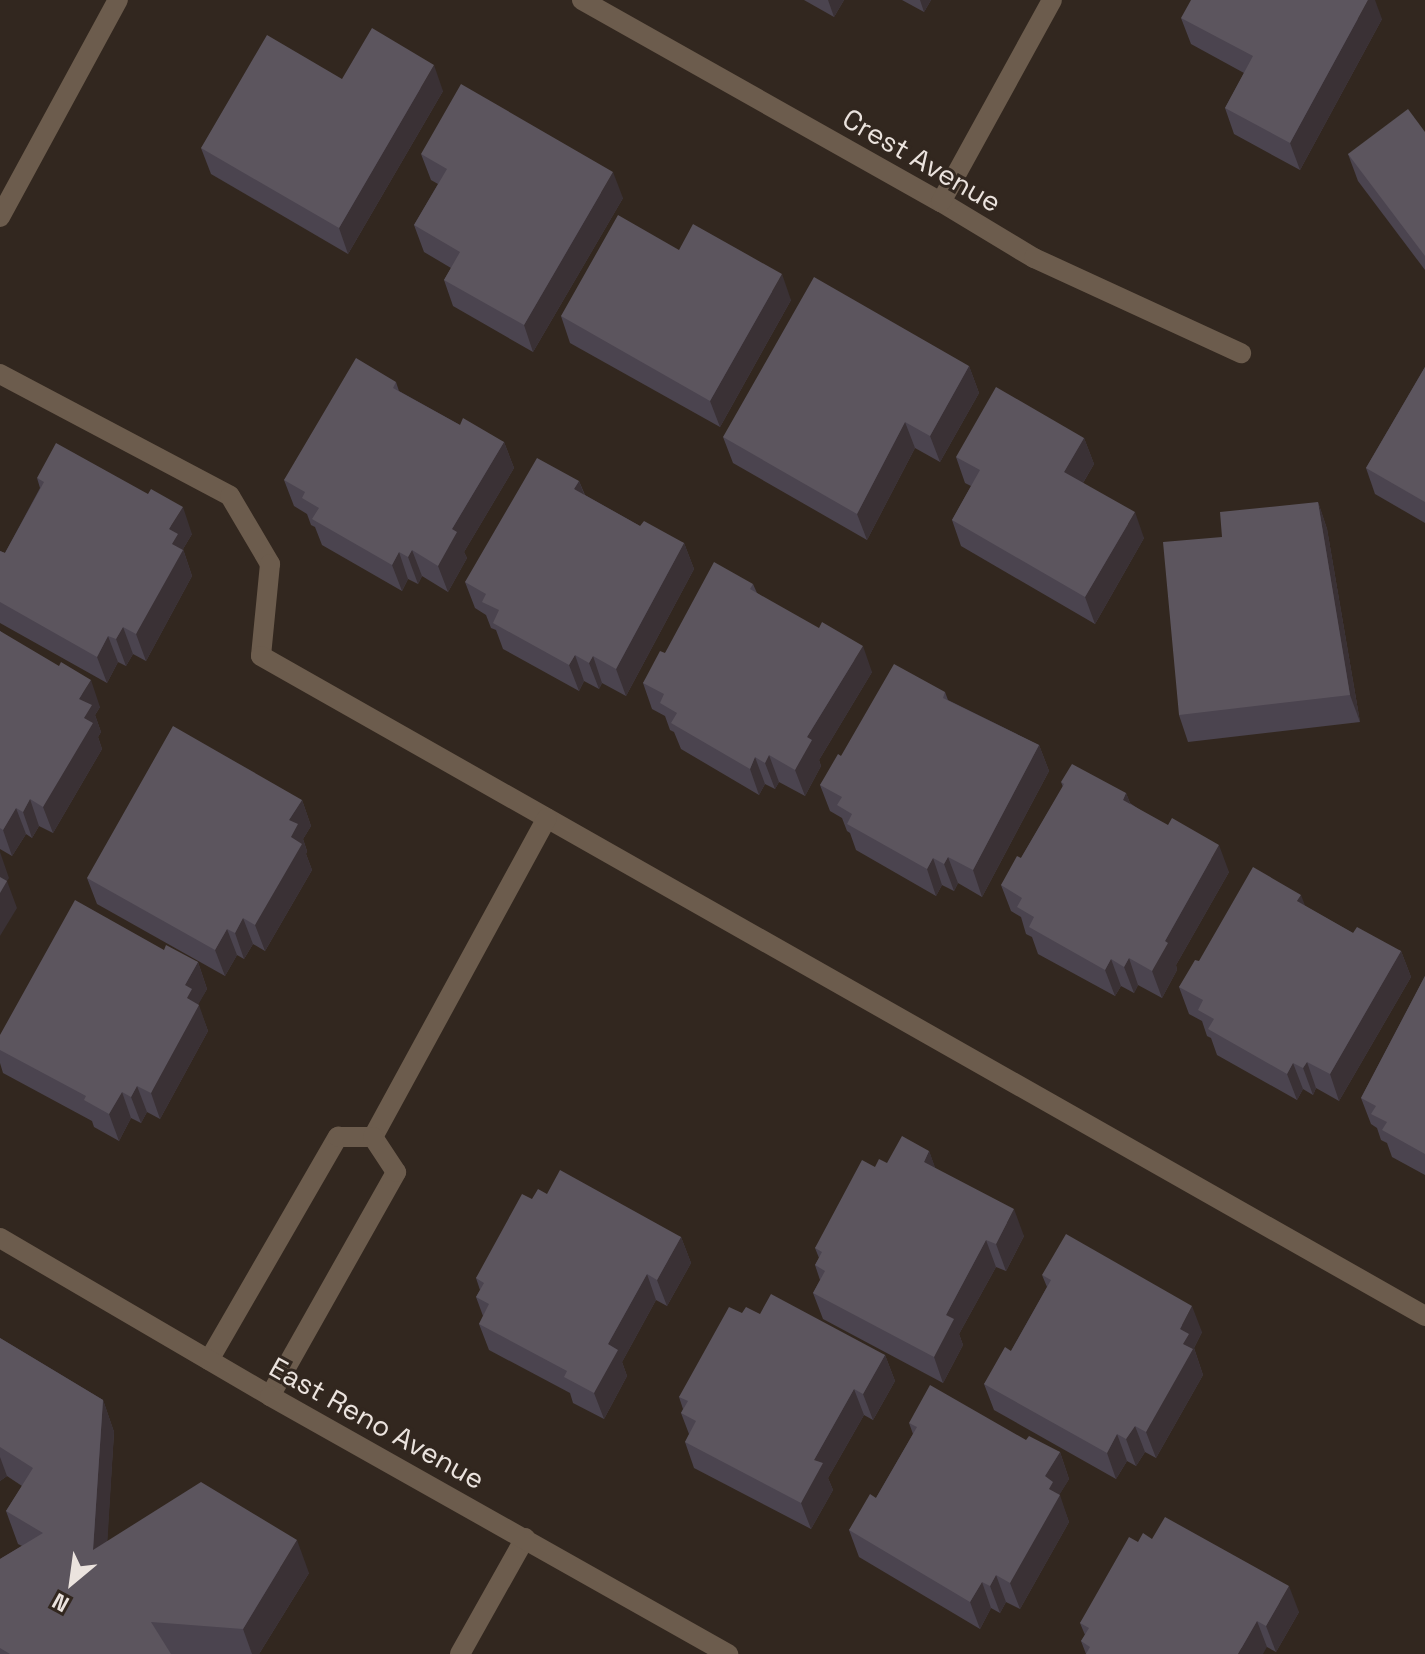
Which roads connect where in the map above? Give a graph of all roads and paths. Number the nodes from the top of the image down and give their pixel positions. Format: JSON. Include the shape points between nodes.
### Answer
{"nodes":[{"id":1,"x":118,"y":0,"type":"edge"},
{"id":2,"x":582,"y":0,"type":"edge"},
{"id":3,"x":1052,"y":0,"type":"edge"},
{"id":4,"x":941,"y":202,"type":"junction"},
{"id":5,"x":0,"y":217,"type":"edge"},
{"id":6,"x":1241,"y":353,"type":"dead end"},
{"id":7,"x":0,"y":374,"type":"edge"},
{"id":8,"x":547,"y":818,"type":"junction"},
{"id":9,"x":373,"y":1137,"type":"junction"},
{"id":10,"x":0,"y":1238,"type":"edge"},
{"id":11,"x":1425,"y":1316,"type":"edge"},
{"id":12,"x":209,"y":1360,"type":"junction"},
{"id":13,"x":270,"y":1396,"type":"junction"},
{"id":14,"x":525,"y":1538,"type":"junction"},
{"id":15,"x":460,"y":1654,"type":"edge"},
{"id":16,"x":728,"y":1654,"type":"edge"}],
"edges":[{"from":1,"to":5,"type":"street"},
{"from":2,"to":4,"type":"street","name":"Crest Avenue"},
{"from":3,"to":4,"type":"street"},
{"from":4,"to":6,"type":"street","name":"Crest Avenue","via":[[1034,258]]},
{"from":7,"to":8,"type":"street","via":[[230,496],[270,564],[261,656]]},
{"from":8,"to":9,"type":"street"},
{"from":8,"to":11,"type":"street"},
{"from":9,"to":12,"type":"street","via":[[338,1137]]},
{"from":9,"to":13,"type":"street","via":[[396,1172]]},
{"from":10,"to":12,"type":"street","name":"East Reno Avenue"},
{"from":12,"to":13,"type":"street","name":"East Reno Avenue"},
{"from":13,"to":14,"type":"street","name":"East Reno Avenue"},
{"from":14,"to":15,"type":"street"},
{"from":14,"to":16,"type":"street","name":"East Reno Avenue"}]}
